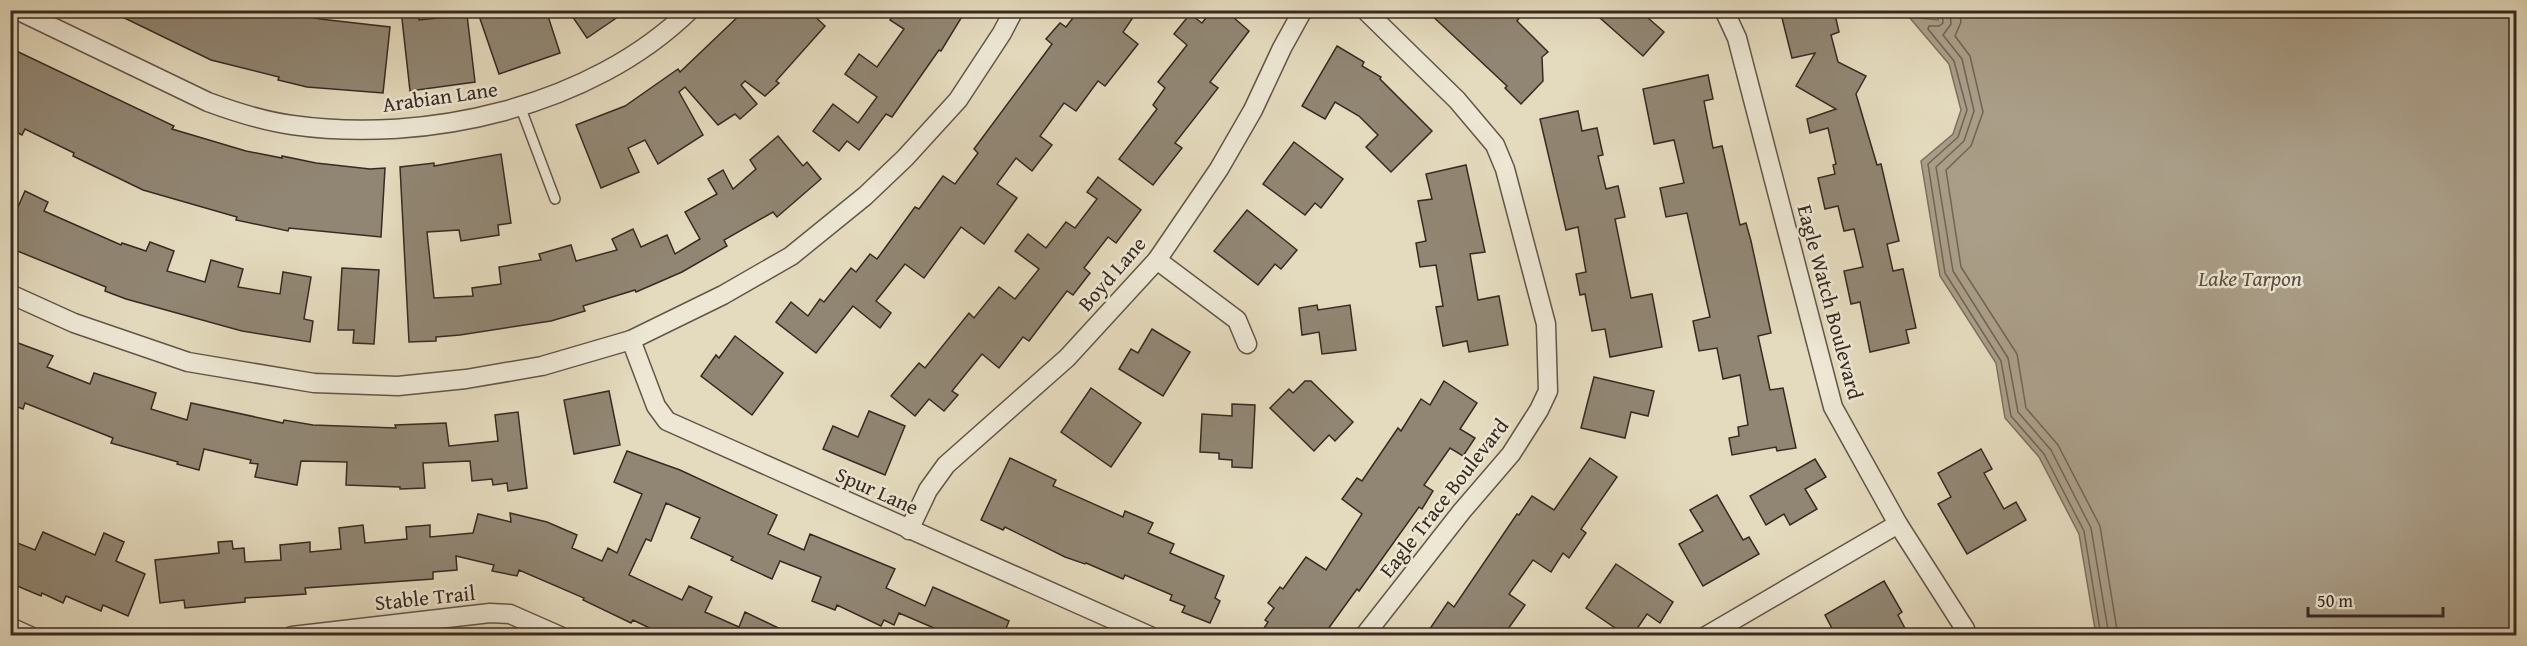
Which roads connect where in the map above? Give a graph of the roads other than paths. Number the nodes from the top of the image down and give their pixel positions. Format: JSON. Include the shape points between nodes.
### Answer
{"nodes":[{"id":1,"x":17,"y":10,"type":"edge"},
{"id":2,"x":690,"y":10,"type":"edge"},
{"id":3,"x":1014,"y":10,"type":"edge"},
{"id":4,"x":1303,"y":10,"type":"edge"},
{"id":5,"x":1365,"y":10,"type":"edge"},
{"id":6,"x":1724,"y":10,"type":"edge"},
{"id":7,"x":520,"y":106,"type":"junction"},
{"id":8,"x":555,"y":199,"type":"dead end"},
{"id":9,"x":1157,"y":260,"type":"junction"},
{"id":10,"x":10,"y":294,"type":"edge"},
{"id":11,"x":631,"y":340,"type":"junction"},
{"id":12,"x":1247,"y":344,"type":"dead end"},
{"id":13,"x":1898,"y":524,"type":"junction"},
{"id":14,"x":909,"y":530,"type":"junction"},
{"id":15,"x":10,"y":627,"type":"edge"},
{"id":16,"x":436,"y":627,"type":"edge"},
{"id":17,"x":1965,"y":629,"type":"dead end"},
{"id":18,"x":30,"y":636,"type":"edge"},
{"id":19,"x":292,"y":636,"type":"edge"},
{"id":20,"x":560,"y":636,"type":"edge"},
{"id":21,"x":1150,"y":636,"type":"edge"},
{"id":22,"x":1364,"y":636,"type":"edge"},
{"id":23,"x":1706,"y":636,"type":"edge"}],
"edges":[{"from":1,"to":7,"type":"street","name":"Arabian Lane","via":[[208,102],[290,125],[399,129],[493,116]]},
{"from":2,"to":7,"type":"street","name":"Arabian Lane","via":[[617,65],[579,86]]},
{"from":3,"to":11,"type":"street","via":[[958,100],[865,196],[791,256]]},
{"from":4,"to":9,"type":"street","name":"Boyd Lane","via":[[1219,169]]},
{"from":5,"to":22,"type":"street","name":"Eagle Trace Boulevard","via":[[1457,100],[1495,145],[1505,169],[1546,324],[1548,391],[1511,454]]},
{"from":6,"to":13,"type":"street","name":"Eagle Watch Boulevard","via":[[1737,38],[1833,407]]},
{"from":7,"to":8,"type":"lane"},
{"from":9,"to":12,"type":"street","via":[[1237,320]]},
{"from":9,"to":14,"type":"street","name":"Boyd Lane","via":[[1067,358],[946,465],[928,490]]},
{"from":10,"to":11,"type":"street","via":[[74,323],[188,362],[314,382],[398,386],[466,379],[542,366]]},
{"from":11,"to":14,"type":"street","name":"Spur Lane","via":[[656,406],[667,421]]},
{"from":13,"to":17,"type":"street","name":"Eagle Watch Boulevard"},
{"from":13,"to":23,"type":"street"},
{"from":14,"to":21,"type":"street","name":"Spur Lane"},
{"from":15,"to":18,"type":"street"},
{"from":16,"to":19,"type":"street","name":"Stable Trail"},
{"from":16,"to":20,"type":"street","name":"Stable Trail","via":[[490,613],[510,614]]}]}
